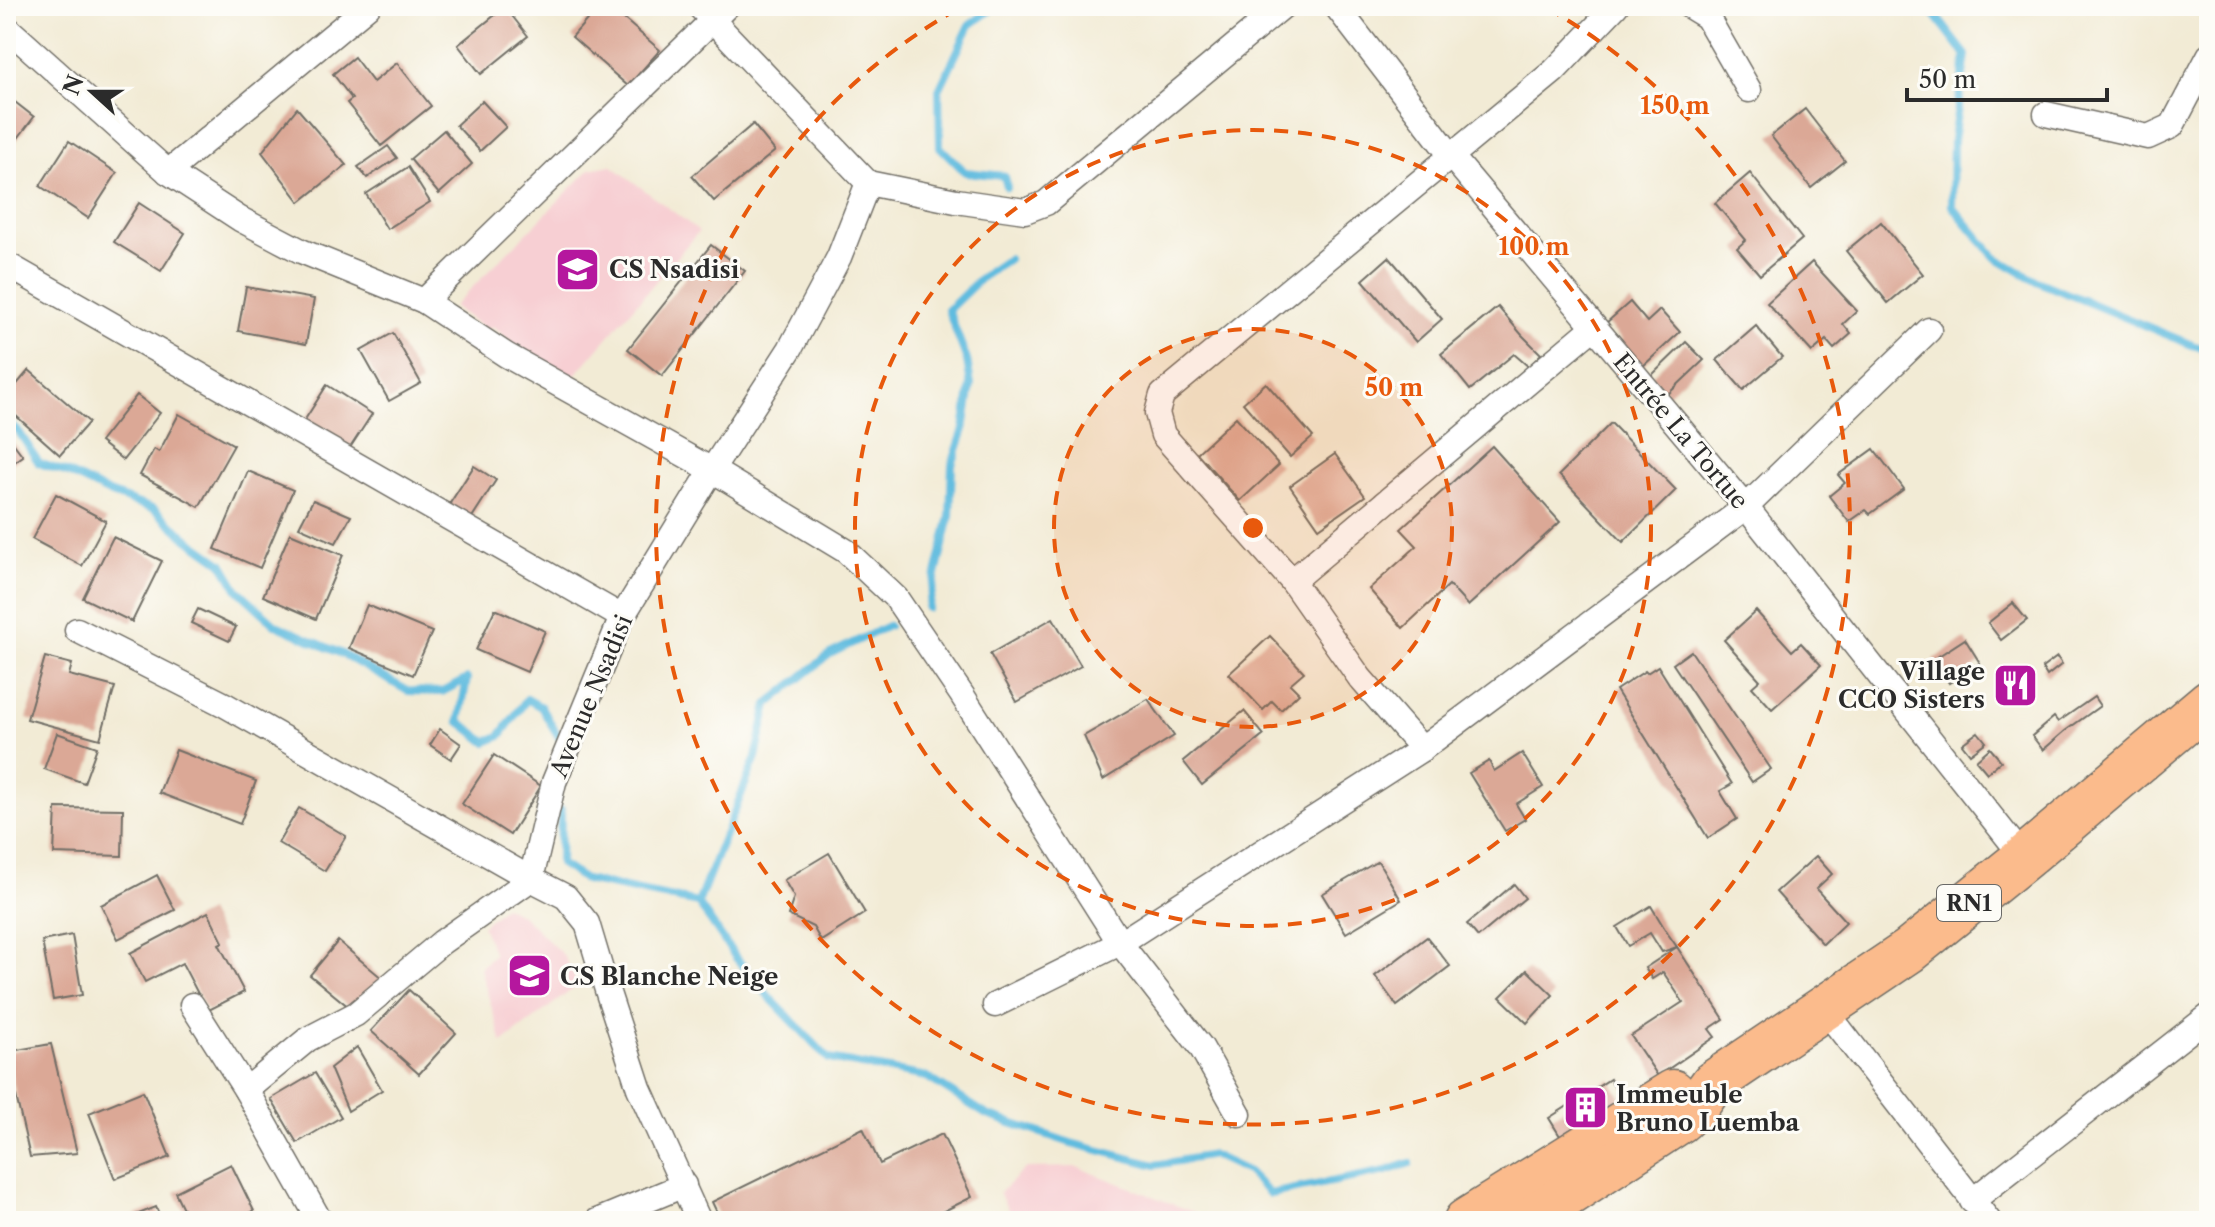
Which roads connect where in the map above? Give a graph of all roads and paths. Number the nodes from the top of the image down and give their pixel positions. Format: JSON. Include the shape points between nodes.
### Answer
{"nodes":[{"id":1,"x":1283,"y":6,"type":"edge"},
{"id":2,"x":1336,"y":6,"type":"edge"},
{"id":3,"x":1616,"y":6,"type":"edge"},
{"id":4,"x":1689,"y":6,"type":"edge"},
{"id":5,"x":365,"y":7,"type":"edge"},
{"id":6,"x":713,"y":10,"type":"edge"},
{"id":7,"x":6,"y":27,"type":"edge"},
{"id":8,"x":2209,"y":56,"type":"edge"},
{"id":9,"x":1749,"y":90,"type":"dead end"},
{"id":10,"x":2046,"y":114,"type":"dead end"},
{"id":11,"x":1452,"y":157,"type":"junction"},
{"id":12,"x":168,"y":172,"type":"junction"},
{"id":13,"x":868,"y":183,"type":"junction"},
{"id":14,"x":6,"y":264,"type":"edge"},
{"id":15,"x":424,"y":301,"type":"junction"},
{"id":16,"x":1594,"y":327,"type":"junction"},
{"id":17,"x":1929,"y":330,"type":"dead end"},
{"id":18,"x":712,"y":470,"type":"junction"},
{"id":19,"x":1746,"y":507,"type":"junction"},
{"id":20,"x":1292,"y":581,"type":"junction"},
{"id":21,"x":622,"y":617,"type":"junction"},
{"id":22,"x":77,"y":630,"type":"dead end"},
{"id":23,"x":2209,"y":702,"type":"edge"},
{"id":24,"x":1422,"y":749,"type":"junction"},
{"id":25,"x":2024,"y":858,"type":"junction"},
{"id":26,"x":531,"y":879,"type":"junction"},
{"id":27,"x":1120,"y":943,"type":"junction"},
{"id":28,"x":192,"y":1005,"type":"dead end"},
{"id":29,"x":995,"y":1005,"type":"dead end"},
{"id":30,"x":1825,"y":1010,"type":"junction"},
{"id":31,"x":2209,"y":1016,"type":"edge"},
{"id":32,"x":1713,"y":1083,"type":"junction"},
{"id":33,"x":246,"y":1090,"type":"junction"},
{"id":34,"x":1239,"y":1114,"type":"dead end"},
{"id":35,"x":1555,"y":1164,"type":"junction"},
{"id":36,"x":684,"y":1185,"type":"junction"},
{"id":37,"x":1972,"y":1201,"type":"junction"},
{"id":38,"x":1549,"y":1219,"type":"edge"},
{"id":39,"x":320,"y":1221,"type":"edge"},
{"id":40,"x":597,"y":1221,"type":"edge"},
{"id":41,"x":699,"y":1221,"type":"edge"},
{"id":42,"x":1466,"y":1221,"type":"edge"},
{"id":43,"x":1989,"y":1221,"type":"edge"}],
"edges":[{"from":1,"to":13,"type":"street","via":[[1046,203],[1025,211]]},
{"from":2,"to":11,"type":"street","name":"Entrée La Tortue"},
{"from":3,"to":11,"type":"street","via":[[1554,71]]},
{"from":4,"to":9,"type":"street","via":[[1707,17]]},
{"from":5,"to":12,"type":"street"},
{"from":6,"to":13,"type":"street"},
{"from":6,"to":15,"type":"street"},
{"from":7,"to":12,"type":"street"},
{"from":8,"to":10,"type":"street","via":[[2172,126],[2148,137]]},
{"from":11,"to":16,"type":"street","name":"Entrée La Tortue"},
{"from":11,"to":20,"type":"street","via":[[1162,395],[1157,413],[1163,435]]},
{"from":12,"to":15,"type":"street","via":[[301,251]]},
{"from":13,"to":18,"type":"street","name":"Avenue Nsadisi","via":[[839,257],[790,349]]},
{"from":14,"to":21,"type":"street"},
{"from":15,"to":18,"type":"street","via":[[506,355]]},
{"from":16,"to":19,"type":"street","name":"Entrée La Tortue"},
{"from":16,"to":20,"type":"street"},
{"from":17,"to":19,"type":"street"},
{"from":18,"to":21,"type":"street","name":"Avenue Nsadisi"},
{"from":18,"to":27,"type":"street","via":[[846,551],[896,598]]},
{"from":19,"to":24,"type":"street"},
{"from":19,"to":25,"type":"street","name":"Entrée La Tortue"},
{"from":20,"to":24,"type":"street","via":[[1360,678]]},
{"from":21,"to":26,"type":"street","name":"Avenue Nsadisi","via":[[554,782]]},
{"from":22,"to":26,"type":"street","via":[[225,705]]},
{"from":23,"to":25,"type":"highway","number":"RN1"},
{"from":24,"to":27,"type":"street"},
{"from":25,"to":30,"type":"highway","number":"RN1","via":[[1909,951]]},
{"from":26,"to":33,"type":"street","via":[[442,942],[356,1014],[308,1039]]},
{"from":26,"to":36,"type":"street","via":[[566,897],[587,923],[639,1088]]},
{"from":27,"to":29,"type":"street"},
{"from":27,"to":34,"type":"street","via":[[1201,1047]]},
{"from":28,"to":33,"type":"street"},
{"from":30,"to":32,"type":"highway","number":"RN1"},
{"from":30,"to":37,"type":"street"},
{"from":31,"to":37,"type":"street"},
{"from":32,"to":35,"type":"highway","number":"RN1","via":[[1682,1087]]},
{"from":32,"to":38,"type":"highway","number":"RN1","via":[[1681,1120]]},
{"from":33,"to":39,"type":"street"},
{"from":35,"to":38,"type":"highway"},
{"from":35,"to":42,"type":"highway","number":"RN1"},
{"from":36,"to":40,"type":"street"},
{"from":36,"to":41,"type":"street"},
{"from":37,"to":43,"type":"street"}]}
